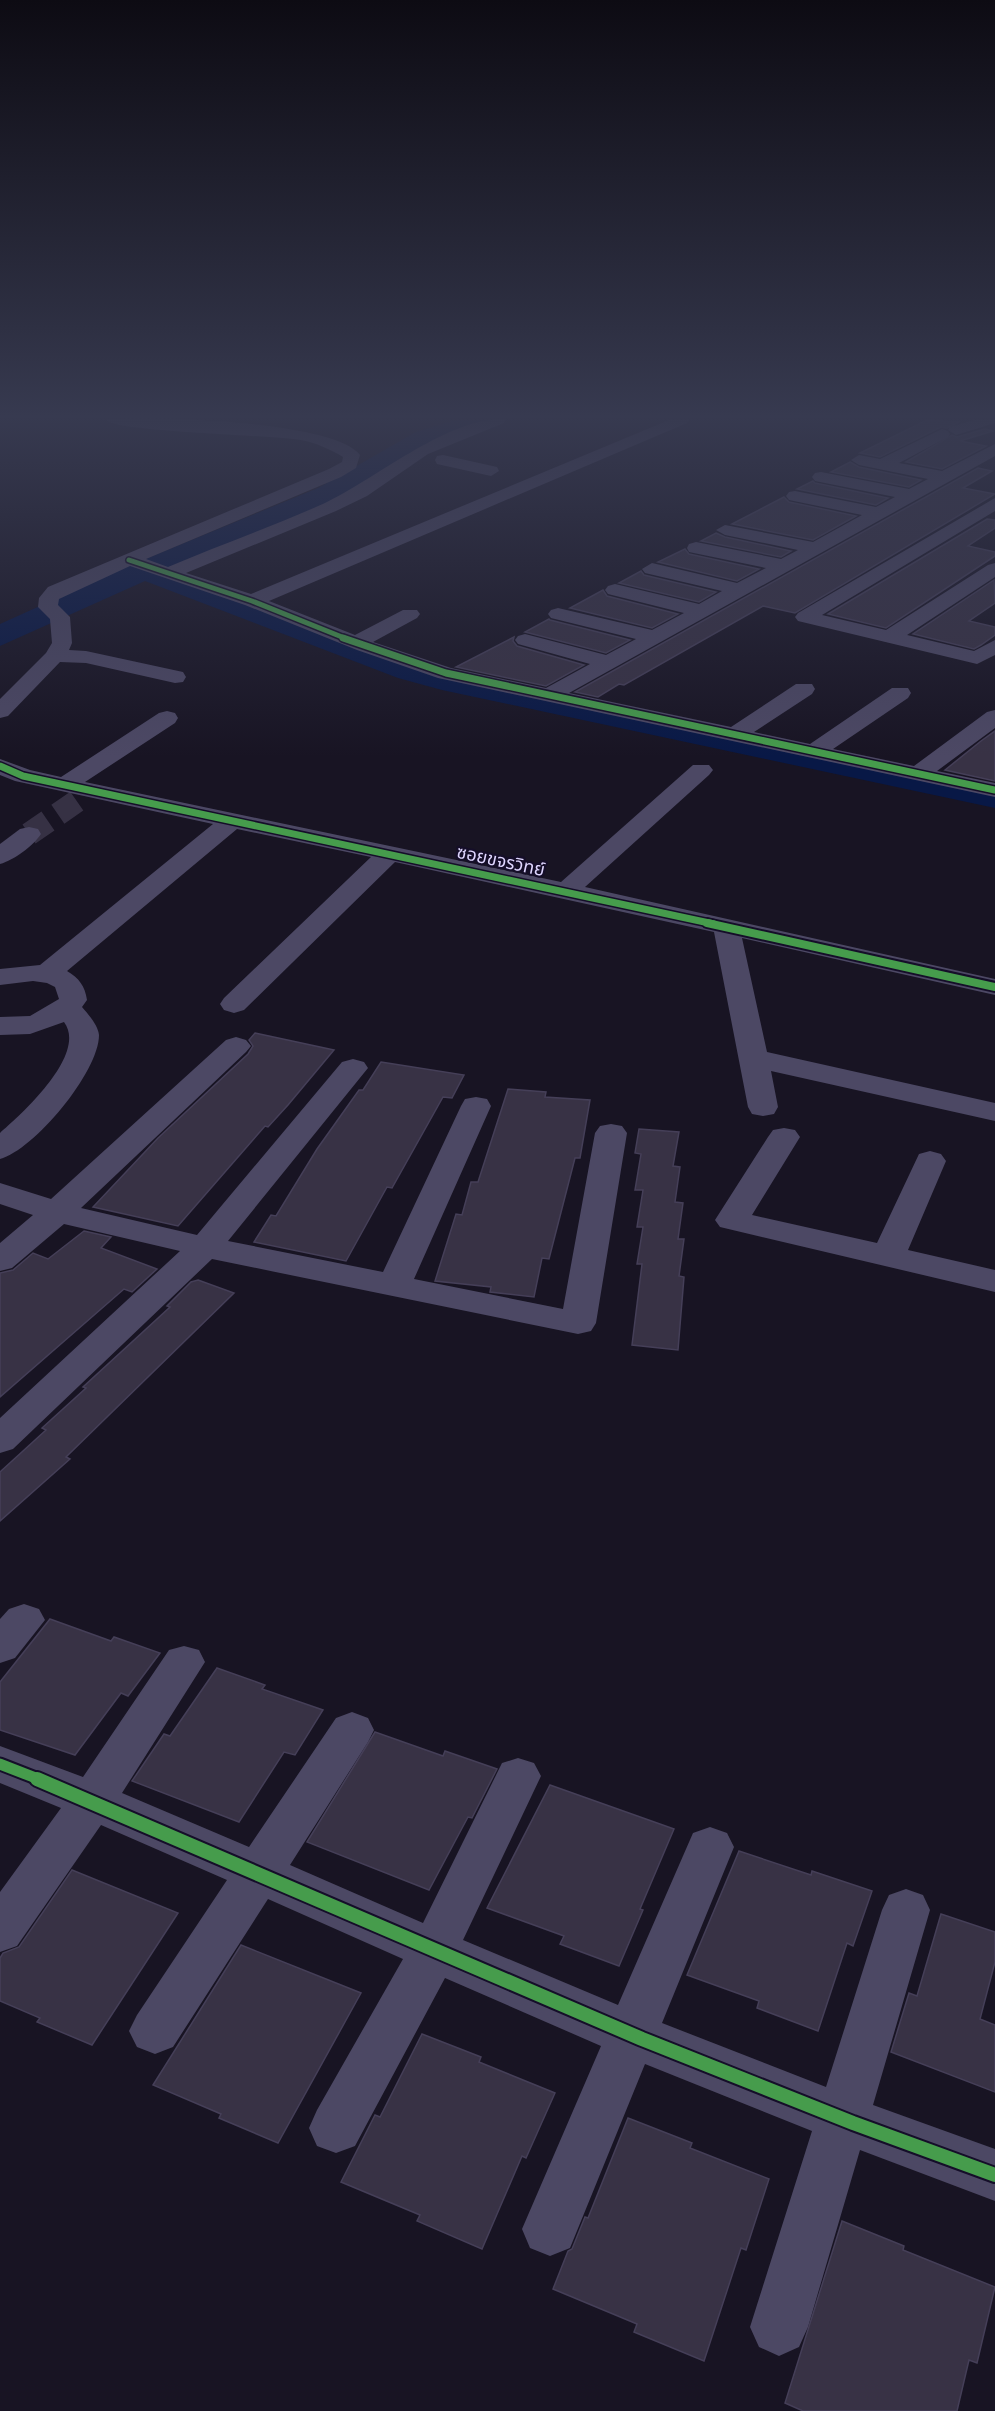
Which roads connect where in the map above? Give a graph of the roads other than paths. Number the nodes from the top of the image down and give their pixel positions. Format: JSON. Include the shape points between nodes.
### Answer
{"nodes":[{"id":1,"x":201,"y":533,"type":"edge"},
{"id":2,"x":263,"y":533,"type":"edge"},
{"id":3,"x":416,"y":533,"type":"edge"},
{"id":4,"x":738,"y":533,"type":"edge"},
{"id":5,"x":836,"y":533,"type":"edge"},
{"id":6,"x":946,"y":533,"type":"edge"},
{"id":7,"x":843,"y":534,"type":"joint"},
{"id":8,"x":696,"y":548,"type":"dead end"},
{"id":9,"x":817,"y":548,"type":"junction"},
{"id":10,"x":134,"y":562,"type":"junction"},
{"id":11,"x":785,"y":566,"type":"junction"},
{"id":12,"x":652,"y":569,"type":"dead end"},
{"id":13,"x":995,"y":569,"type":"edge"},
{"id":14,"x":169,"y":573,"type":"junction"},
{"id":15,"x":615,"y":590,"type":"dead end"},
{"id":16,"x":742,"y":590,"type":"junction"},
{"id":17,"x":252,"y":602,"type":"junction"},
{"id":18,"x":702,"y":612,"type":"junction"},
{"id":19,"x":410,"y":614,"type":"dead end"},
{"id":20,"x":558,"y":614,"type":"dead end"},
{"id":21,"x":655,"y":637,"type":"junction"},
{"id":22,"x":890,"y":637,"type":"junction"},
{"id":23,"x":525,"y":640,"type":"dead end"},
{"id":24,"x":356,"y":643,"type":"junction"},
{"id":25,"x":995,"y":646,"type":"edge"},
{"id":26,"x":55,"y":656,"type":"junction"},
{"id":27,"x":608,"y":662,"type":"junction"},
{"id":28,"x":109,"y":663,"type":"junction"},
{"id":29,"x":175,"y":677,"type":"dead end"},
{"id":30,"x":32,"y":680,"type":"junction"},
{"id":31,"x":804,"y":689,"type":"dead end"},
{"id":32,"x":900,"y":693,"type":"dead end"},
{"id":33,"x":547,"y":696,"type":"junction"},
{"id":34,"x":0,"y":711,"type":"edge"},
{"id":35,"x":167,"y":718,"type":"dead end"},
{"id":36,"x":860,"y":721,"type":"junction"},
{"id":37,"x":989,"y":727,"type":"edge"},
{"id":38,"x":894,"y":728,"type":"dead end"},
{"id":39,"x":734,"y":735,"type":"junction"},
{"id":40,"x":813,"y":752,"type":"junction"},
{"id":41,"x":0,"y":766,"type":"edge"},
{"id":42,"x":700,"y":770,"type":"dead end"},
{"id":43,"x":919,"y":773,"type":"junction"},
{"id":44,"x":995,"y":790,"type":"edge"},
{"id":45,"x":78,"y":792,"type":"junction"},
{"id":46,"x":232,"y":820,"type":"junction"},
{"id":47,"x":29,"y":834,"type":"tunnel mouth"},
{"id":48,"x":390,"y":853,"type":"junction"},
{"id":49,"x":0,"y":856,"type":"edge"},
{"id":50,"x":566,"y":891,"type":"junction"},
{"id":51,"x":726,"y":927,"type":"junction"},
{"id":52,"x":46,"y":974,"type":"junction"},
{"id":53,"x":0,"y":977,"type":"edge"},
{"id":54,"x":995,"y":987,"type":"edge"},
{"id":55,"x":234,"y":1004,"type":"dead end"},
{"id":56,"x":67,"y":1008,"type":"junction"},
{"id":57,"x":0,"y":1026,"type":"edge"},
{"id":58,"x":236,"y":1046,"type":"dead end"},
{"id":59,"x":753,"y":1058,"type":"junction"},
{"id":60,"x":353,"y":1068,"type":"dead end"},
{"id":61,"x":476,"y":1106,"type":"dead end"},
{"id":62,"x":763,"y":1107,"type":"dead end"},
{"id":63,"x":995,"y":1112,"type":"edge"},
{"id":64,"x":611,"y":1133,"type":"dead end"},
{"id":65,"x":784,"y":1137,"type":"dead end"},
{"id":66,"x":0,"y":1149,"type":"edge"},
{"id":67,"x":930,"y":1161,"type":"dead end"},
{"id":68,"x":0,"y":1192,"type":"edge"},
{"id":69,"x":57,"y":1212,"type":"junction"},
{"id":70,"x":206,"y":1246,"type":"junction"},
{"id":71,"x":888,"y":1256,"type":"junction"},
{"id":72,"x":0,"y":1261,"type":"edge"},
{"id":73,"x":995,"y":1281,"type":"edge"},
{"id":74,"x":394,"y":1285,"type":"junction"},
{"id":75,"x":0,"y":1440,"type":"edge"},
{"id":76,"x":183,"y":1662,"type":"dead end"},
{"id":77,"x":352,"y":1730,"type":"dead end"},
{"id":78,"x":0,"y":1764,"type":"edge"},
{"id":79,"x":518,"y":1776,"type":"dead end"},
{"id":80,"x":93,"y":1800,"type":"junction"},
{"id":81,"x":710,"y":1847,"type":"dead end"},
{"id":82,"x":260,"y":1873,"type":"junction"},
{"id":83,"x":906,"y":1910,"type":"dead end"},
{"id":84,"x":0,"y":1931,"type":"edge"},
{"id":85,"x":434,"y":1950,"type":"junction"},
{"id":86,"x":155,"y":2031,"type":"dead end"},
{"id":87,"x":632,"y":2034,"type":"junction"},
{"id":88,"x":840,"y":2120,"type":"junction"},
{"id":89,"x":336,"y":2128,"type":"dead end"},
{"id":90,"x":995,"y":2175,"type":"edge"},
{"id":91,"x":550,"y":2229,"type":"dead end"},
{"id":92,"x":778,"y":2327,"type":"dead end"}],
"edges":[{"from":1,"to":10,"type":"street"},
{"from":2,"to":14,"type":"street"},
{"from":3,"to":17,"type":"street"},
{"from":4,"to":9,"type":"street"},
{"from":5,"to":7,"type":"street"},
{"from":6,"to":22,"type":"street","via":[[805,617]]},
{"from":7,"to":9,"type":"street"},
{"from":8,"to":11,"type":"street"},
{"from":9,"to":11,"type":"street"},
{"from":10,"to":14,"type":"street"},
{"from":10,"to":26,"type":"street","via":[[55,591],[49,598],[62,643]]},
{"from":11,"to":16,"type":"street"},
{"from":12,"to":16,"type":"street"},
{"from":13,"to":22,"type":"street"},
{"from":14,"to":17,"type":"street"},
{"from":15,"to":18,"type":"street"},
{"from":16,"to":18,"type":"street"},
{"from":17,"to":24,"type":"street"},
{"from":18,"to":21,"type":"street"},
{"from":19,"to":24,"type":"street"},
{"from":20,"to":21,"type":"street"},
{"from":21,"to":27,"type":"street"},
{"from":22,"to":25,"type":"street","via":[[977,658]]},
{"from":23,"to":27,"type":"street"},
{"from":24,"to":33,"type":"street","via":[[446,673]]},
{"from":26,"to":28,"type":"street"},
{"from":26,"to":30,"type":"street"},
{"from":27,"to":33,"type":"street"},
{"from":28,"to":29,"type":"street"},
{"from":28,"to":30,"type":"street","via":[[70,678]]},
{"from":30,"to":34,"type":"street"},
{"from":31,"to":39,"type":"street"},
{"from":32,"to":36,"type":"street"},
{"from":33,"to":39,"type":"street"},
{"from":35,"to":45,"type":"street"},
{"from":36,"to":38,"type":"street"},
{"from":36,"to":40,"type":"street"},
{"from":37,"to":43,"type":"street"},
{"from":39,"to":40,"type":"street"},
{"from":40,"to":43,"type":"street"},
{"from":41,"to":45,"type":"street","name":"ซอยขจรวิทย์"},
{"from":42,"to":50,"type":"street"},
{"from":43,"to":44,"type":"street"},
{"from":45,"to":46,"type":"street","name":"ซอยขจรวิทย์"},
{"from":46,"to":48,"type":"street","name":"ซอยขจรวิทย์"},
{"from":46,"to":52,"type":"street"},
{"from":47,"to":49,"type":"street"},
{"from":48,"to":50,"type":"street","name":"ซอยขจรวิทย์"},
{"from":48,"to":55,"type":"street"},
{"from":50,"to":51,"type":"street","name":"ซอยขจรวิทย์"},
{"from":51,"to":54,"type":"street","name":"ซอยขจรวิทย์"},
{"from":51,"to":59,"type":"street"},
{"from":52,"to":53,"type":"street","via":[[30,972]]},
{"from":52,"to":56,"type":"street","via":[[69,984],[74,991],[74,1000]]},
{"from":56,"to":57,"type":"street","via":[[42,1022]]},
{"from":56,"to":66,"type":"street","via":[[84,1033],[83,1050],[76,1065],[45,1105]]},
{"from":58,"to":69,"type":"street"},
{"from":59,"to":62,"type":"street"},
{"from":59,"to":63,"type":"street"},
{"from":60,"to":70,"type":"street"},
{"from":61,"to":74,"type":"street"},
{"from":64,"to":74,"type":"street","via":[[578,1323]]},
{"from":65,"to":71,"type":"street","via":[[732,1220]]},
{"from":67,"to":71,"type":"street"},
{"from":68,"to":69,"type":"street"},
{"from":69,"to":70,"type":"street"},
{"from":69,"to":72,"type":"street"},
{"from":70,"to":74,"type":"street"},
{"from":70,"to":75,"type":"street"},
{"from":71,"to":73,"type":"street"},
{"from":76,"to":80,"type":"street"},
{"from":77,"to":82,"type":"street"},
{"from":78,"to":80,"type":"street"},
{"from":79,"to":85,"type":"street"},
{"from":80,"to":82,"type":"street"},
{"from":80,"to":84,"type":"street"},
{"from":81,"to":87,"type":"street"},
{"from":82,"to":85,"type":"street"},
{"from":82,"to":86,"type":"street"},
{"from":83,"to":88,"type":"street"},
{"from":85,"to":87,"type":"street"},
{"from":85,"to":89,"type":"street"},
{"from":87,"to":88,"type":"street"},
{"from":87,"to":91,"type":"street"},
{"from":88,"to":90,"type":"street"},
{"from":88,"to":92,"type":"street"}]}
